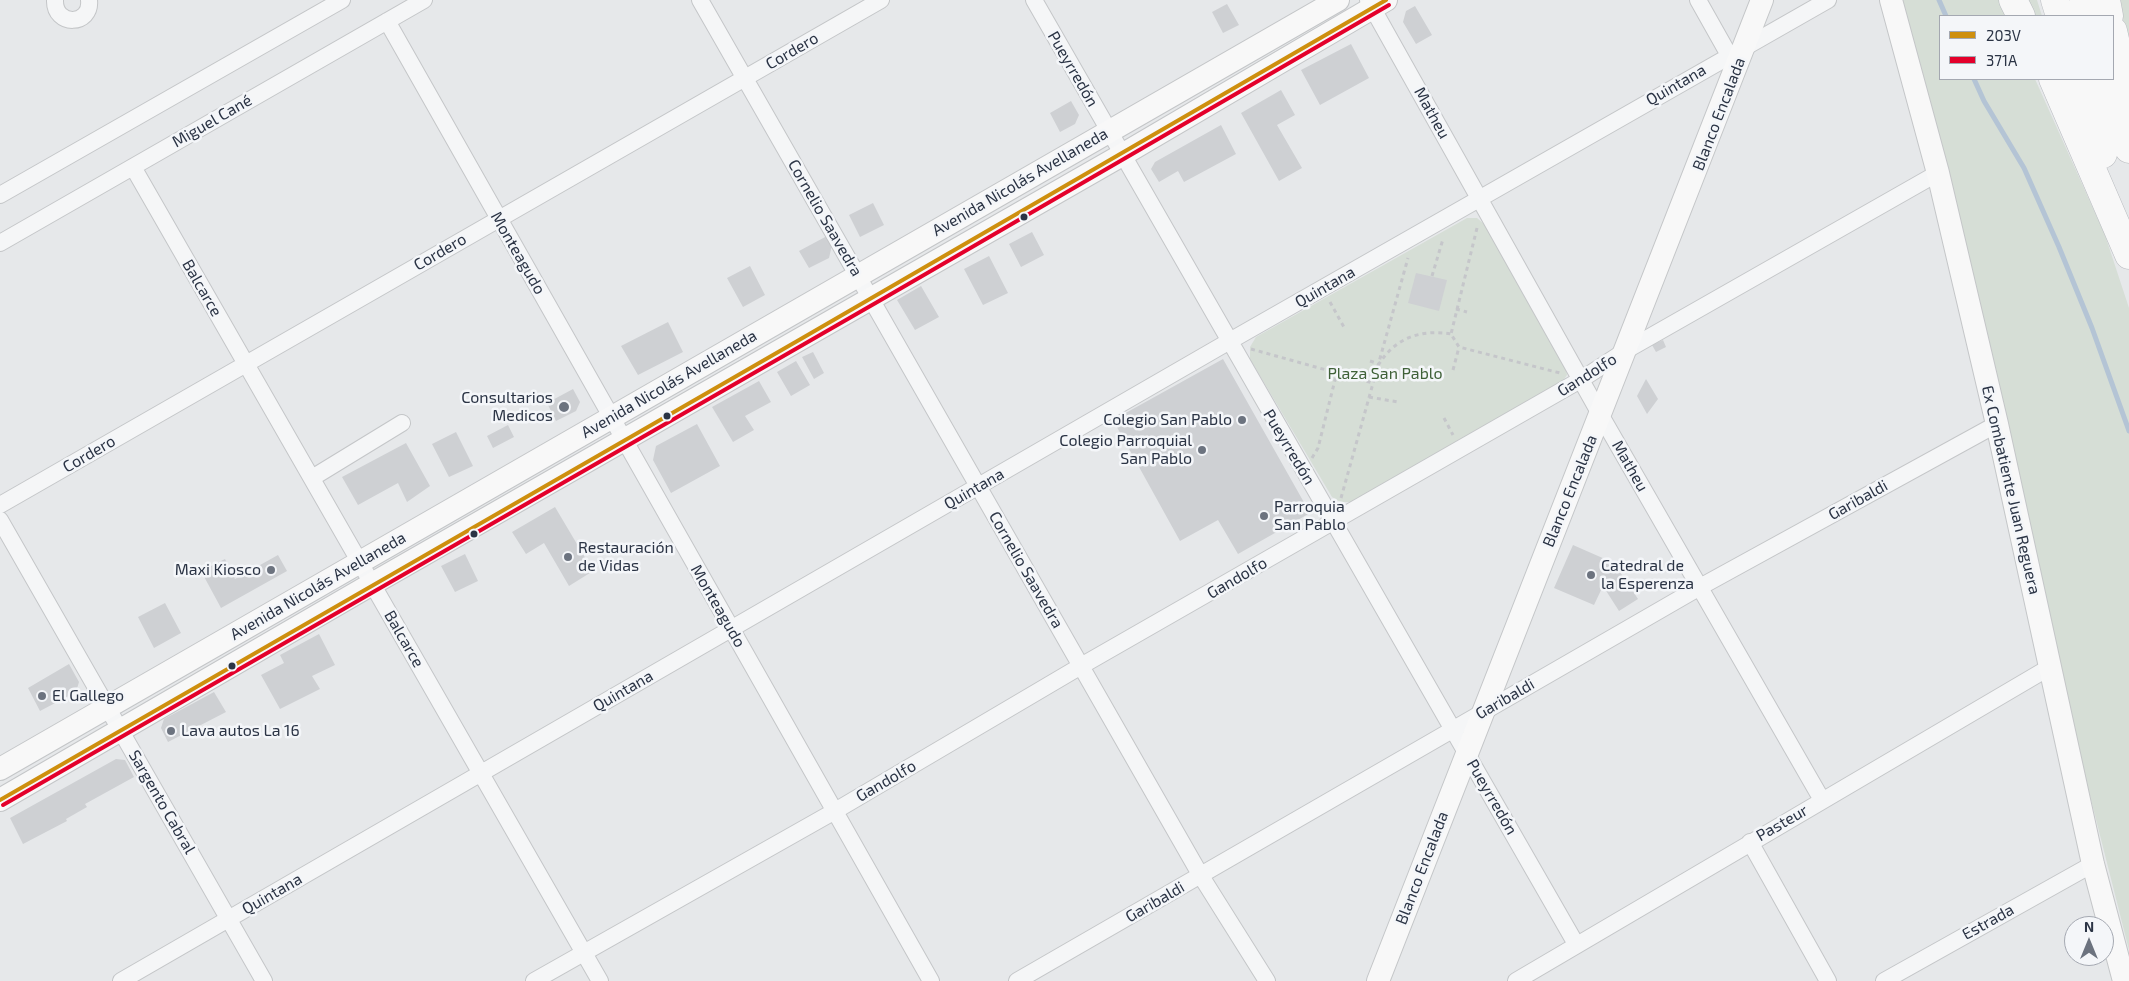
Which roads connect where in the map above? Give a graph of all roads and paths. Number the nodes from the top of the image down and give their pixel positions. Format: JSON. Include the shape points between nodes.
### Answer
{"nodes":[{"id":1,"x":55,"y":0,"type":"edge"},
{"id":2,"x":89,"y":0,"type":"edge"},
{"id":3,"x":342,"y":0,"type":"edge"},
{"id":4,"x":424,"y":0,"type":"edge"},
{"id":5,"x":700,"y":0,"type":"edge"},
{"id":6,"x":881,"y":0,"type":"edge"},
{"id":7,"x":1034,"y":0,"type":"edge"},
{"id":8,"x":1338,"y":0,"type":"edge"},
{"id":9,"x":1698,"y":0,"type":"edge"},
{"id":10,"x":1762,"y":0,"type":"edge"},
{"id":11,"x":1828,"y":0,"type":"edge"},
{"id":12,"x":1891,"y":0,"type":"edge"},
{"id":13,"x":2013,"y":0,"type":"edge"},
{"id":14,"x":2055,"y":0,"type":"edge"},
{"id":15,"x":2084,"y":0,"type":"edge"},
{"id":16,"x":2106,"y":0,"type":"edge"},
{"id":17,"x":1376,"y":3,"type":"edge"},
{"id":18,"x":2020,"y":15,"type":"edge"},
{"id":19,"x":2060,"y":15,"type":"edge"},
{"id":20,"x":2088,"y":15,"type":"edge"},
{"id":21,"x":2110,"y":15,"type":"edge"},
{"id":22,"x":387,"y":21,"type":"junction"},
{"id":23,"x":2114,"y":35,"type":"edge"},
{"id":24,"x":1737,"y":57,"type":"junction"},
{"id":25,"x":744,"y":78,"type":"junction"},
{"id":26,"x":2053,"y":80,"type":"edge"},
{"id":27,"x":2080,"y":80,"type":"edge"},
{"id":28,"x":2108,"y":80,"type":"edge"},
{"id":29,"x":2129,"y":100,"type":"edge"},
{"id":30,"x":1108,"y":132,"type":"junction"},
{"id":31,"x":2129,"y":149,"type":"edge"},
{"id":32,"x":1122,"y":155,"type":"junction"},
{"id":33,"x":133,"y":167,"type":"junction"},
{"id":34,"x":1938,"y":173,"type":"junction"},
{"id":35,"x":0,"y":195,"type":"edge"},
{"id":36,"x":1481,"y":202,"type":"junction"},
{"id":37,"x":1449,"y":216,"type":"junction"},
{"id":38,"x":499,"y":219,"type":"junction"},
{"id":39,"x":1415,"y":235,"type":"junction"},
{"id":40,"x":2129,"y":236,"type":"edge"},
{"id":41,"x":0,"y":243,"type":"edge"},
{"id":42,"x":2129,"y":255,"type":"edge"},
{"id":43,"x":858,"y":276,"type":"junction"},
{"id":44,"x":1432,"y":276,"type":"dead end"},
{"id":45,"x":1322,"y":288,"type":"junction"},
{"id":46,"x":870,"y":298,"type":"junction"},
{"id":47,"x":1456,"y":309,"type":"junction"},
{"id":48,"x":1468,"y":312,"type":"dead end"},
{"id":49,"x":1345,"y":329,"type":"dead end"},
{"id":50,"x":1451,"y":334,"type":"junction"},
{"id":51,"x":1228,"y":342,"type":"junction"},
{"id":52,"x":1459,"y":347,"type":"junction"},
{"id":53,"x":1625,"y":351,"type":"junction"},
{"id":54,"x":1370,"y":361,"type":"dead end"},
{"id":55,"x":246,"y":364,"type":"junction"},
{"id":56,"x":1379,"y":364,"type":"junction"},
{"id":57,"x":1453,"y":370,"type":"dead end"},
{"id":58,"x":1337,"y":372,"type":"junction"},
{"id":59,"x":1582,"y":379,"type":"junction"},
{"id":60,"x":1373,"y":382,"type":"junction"},
{"id":61,"x":1369,"y":397,"type":"junction"},
{"id":62,"x":1398,"y":402,"type":"dead end"},
{"id":63,"x":1600,"y":414,"type":"junction"},
{"id":64,"x":611,"y":417,"type":"junction"},
{"id":65,"x":402,"y":424,"type":"dead end"},
{"id":66,"x":1997,"y":424,"type":"junction"},
{"id":67,"x":625,"y":441,"type":"junction"},
{"id":68,"x":1304,"y":472,"type":"junction"},
{"id":69,"x":312,"y":478,"type":"junction"},
{"id":70,"x":978,"y":486,"type":"junction"},
{"id":71,"x":0,"y":506,"type":"edge"},
{"id":72,"x":0,"y":520,"type":"edge"},
{"id":73,"x":1334,"y":522,"type":"junction"},
{"id":74,"x":360,"y":562,"type":"junction"},
{"id":75,"x":372,"y":584,"type":"junction"},
{"id":76,"x":1700,"y":587,"type":"junction"},
{"id":77,"x":731,"y":628,"type":"junction"},
{"id":78,"x":1081,"y":666,"type":"junction"},
{"id":79,"x":2050,"y":667,"type":"junction"},
{"id":80,"x":107,"y":707,"type":"junction"},
{"id":81,"x":1482,"y":713,"type":"junction"},
{"id":82,"x":1453,"y":730,"type":"junction"},
{"id":83,"x":121,"y":731,"type":"junction"},
{"id":84,"x":1466,"y":753,"type":"junction"},
{"id":85,"x":0,"y":769,"type":"edge"},
{"id":86,"x":481,"y":773,"type":"junction"},
{"id":87,"x":0,"y":800,"type":"edge"},
{"id":88,"x":1822,"y":800,"type":"junction"},
{"id":89,"x":835,"y":811,"type":"junction"},
{"id":90,"x":1750,"y":842,"type":"junction"},
{"id":91,"x":2093,"y":864,"type":"junction"},
{"id":92,"x":1201,"y":876,"type":"junction"},
{"id":93,"x":229,"y":919,"type":"junction"},
{"id":94,"x":1576,"y":944,"type":"junction"},
{"id":95,"x":584,"y":953,"type":"junction"},
{"id":96,"x":121,"y":981,"type":"edge"},
{"id":97,"x":264,"y":981,"type":"edge"},
{"id":98,"x":534,"y":981,"type":"edge"},
{"id":99,"x":600,"y":981,"type":"edge"},
{"id":100,"x":931,"y":981,"type":"edge"},
{"id":101,"x":1017,"y":981,"type":"edge"},
{"id":102,"x":1267,"y":981,"type":"edge"},
{"id":103,"x":1378,"y":981,"type":"edge"},
{"id":104,"x":1516,"y":981,"type":"edge"},
{"id":105,"x":1828,"y":981,"type":"edge"},
{"id":106,"x":1884,"y":981,"type":"edge"},
{"id":107,"x":2124,"y":981,"type":"edge"}],
"edges":[{"from":1,"to":2,"type":"street","via":[[57,11],[70,20],[86,14]]},
{"from":3,"to":35,"type":"street"},
{"from":4,"to":22,"type":"street","name":"Miguel Cané"},
{"from":5,"to":25,"type":"street","name":"Cornelio Saavedra"},
{"from":6,"to":25,"type":"street","name":"Cordero"},
{"from":7,"to":30,"type":"street","name":"Pueyrredón"},
{"from":8,"to":30,"type":"main road","name":"Avenida Nicolás Avellaneda"},
{"from":9,"to":24,"type":"street"},
{"from":10,"to":24,"type":"main road","name":"Blanco Encalada"},
{"from":11,"to":24,"type":"street","name":"Quintana"},
{"from":12,"to":34,"type":"main road","name":"Ex Combatiente Juan Reguera"},
{"from":13,"to":18,"type":"highway"},
{"from":14,"to":19,"type":"highway"},
{"from":15,"to":20,"type":"highway"},
{"from":16,"to":21,"type":"highway"},
{"from":17,"to":32,"type":"main road","name":"Avenida Nicolás Avellaneda"},
{"from":17,"to":36,"type":"street","name":"Matheu"},
{"from":22,"to":33,"type":"street","name":"Miguel Cané"},
{"from":22,"to":38,"type":"street","name":"Monteagudo"},
{"from":23,"to":29,"type":"highway"},
{"from":24,"to":36,"type":"street","name":"Quintana"},
{"from":24,"to":53,"type":"main road","name":"Blanco Encalada"},
{"from":25,"to":38,"type":"street","name":"Cordero"},
{"from":25,"to":43,"type":"street","name":"Cornelio Saavedra"},
{"from":26,"to":42,"type":"highway"},
{"from":27,"to":40,"type":"highway"},
{"from":28,"to":31,"type":"highway"},
{"from":30,"to":32,"type":"street","name":"Pueyrredón"},
{"from":30,"to":43,"type":"main road","name":"Avenida Nicolás Avellaneda"},
{"from":32,"to":46,"type":"main road","name":"Avenida Nicolás Avellaneda"},
{"from":32,"to":51,"type":"street","name":"Pueyrredón"},
{"from":33,"to":41,"type":"street","name":"Miguel Cané"},
{"from":33,"to":55,"type":"street","name":"Balcarce"},
{"from":34,"to":53,"type":"street","name":"Gandolfo"},
{"from":34,"to":66,"type":"main road","name":"Ex Combatiente Juan Reguera"},
{"from":36,"to":37,"type":"street","name":"Quintana"},
{"from":36,"to":47,"type":"path"},
{"from":36,"to":59,"type":"street","name":"Matheu"},
{"from":37,"to":39,"type":"street","name":"Quintana"},
{"from":37,"to":44,"type":"path"},
{"from":38,"to":55,"type":"street","name":"Cordero"},
{"from":38,"to":64,"type":"street","name":"Monteagudo"},
{"from":39,"to":45,"type":"street","name":"Quintana"},
{"from":39,"to":56,"type":"path"},
{"from":43,"to":46,"type":"street","name":"Cornelio Saavedra"},
{"from":43,"to":64,"type":"main road","name":"Avenida Nicolás Avellaneda"},
{"from":45,"to":49,"type":"path"},
{"from":45,"to":51,"type":"street","name":"Quintana"},
{"from":46,"to":67,"type":"main road","name":"Avenida Nicolás Avellaneda"},
{"from":46,"to":70,"type":"street","name":"Cornelio Saavedra"},
{"from":47,"to":48,"type":"path"},
{"from":47,"to":50,"type":"path"},
{"from":50,"to":52,"type":"path"},
{"from":50,"to":56,"type":"path","via":[[1433,332],[1408,338],[1386,352]]},
{"from":51,"to":58,"type":"path"},
{"from":51,"to":68,"type":"street","name":"Pueyrredón"},
{"from":51,"to":70,"type":"street","name":"Quintana"},
{"from":52,"to":57,"type":"path"},
{"from":52,"to":59,"type":"path"},
{"from":53,"to":59,"type":"street","name":"Gandolfo"},
{"from":53,"to":63,"type":"main road","name":"Blanco Encalada"},
{"from":54,"to":56,"type":"path"},
{"from":55,"to":69,"type":"street","name":"Balcarce"},
{"from":55,"to":71,"type":"street","name":"Cordero"},
{"from":56,"to":60,"type":"path"},
{"from":58,"to":60,"type":"path"},
{"from":58,"to":68,"type":"path","via":[[1318,448]]},
{"from":59,"to":63,"type":"street","name":"Matheu"},
{"from":59,"to":73,"type":"street","name":"Gandolfo"},
{"from":60,"to":61,"type":"path"},
{"from":61,"to":62,"type":"path"},
{"from":61,"to":73,"type":"path"},
{"from":63,"to":76,"type":"street","name":"Matheu"},
{"from":63,"to":81,"type":"main road","name":"Blanco Encalada"},
{"from":64,"to":67,"type":"street","name":"Monteagudo"},
{"from":64,"to":74,"type":"main road","name":"Avenida Nicolás Avellaneda"},
{"from":65,"to":69,"type":"street"},
{"from":66,"to":76,"type":"street","name":"Garibaldi"},
{"from":66,"to":79,"type":"main road","name":"Ex Combatiente Juan Reguera"},
{"from":67,"to":75,"type":"main road","name":"Avenida Nicolás Avellaneda"},
{"from":67,"to":77,"type":"street","name":"Monteagudo"},
{"from":68,"to":73,"type":"street","name":"Pueyrredón"},
{"from":69,"to":74,"type":"street","name":"Balcarce"},
{"from":70,"to":77,"type":"street","name":"Quintana"},
{"from":70,"to":78,"type":"street","name":"Cornelio Saavedra"},
{"from":72,"to":80,"type":"street","name":"Sargento Cabral"},
{"from":73,"to":78,"type":"street","name":"Gandolfo"},
{"from":73,"to":82,"type":"street","name":"Pueyrredón"},
{"from":74,"to":75,"type":"street","name":"Balcarce"},
{"from":74,"to":80,"type":"main road","name":"Avenida Nicolás Avellaneda"},
{"from":75,"to":83,"type":"main road","name":"Avenida Nicolás Avellaneda"},
{"from":75,"to":86,"type":"street","name":"Balcarce"},
{"from":76,"to":81,"type":"street","name":"Garibaldi"},
{"from":76,"to":88,"type":"street","name":"Matheu"},
{"from":77,"to":86,"type":"street","name":"Quintana"},
{"from":77,"to":89,"type":"street","name":"Monteagudo"},
{"from":78,"to":89,"type":"street","name":"Gandolfo"},
{"from":78,"to":92,"type":"street","name":"Cornelio Saavedra"},
{"from":79,"to":88,"type":"street","name":"Pasteur"},
{"from":79,"to":91,"type":"main road","name":"Ex Combatiente Juan Reguera"},
{"from":80,"to":83,"type":"street","name":"Sargento Cabral"},
{"from":80,"to":85,"type":"main road","name":"Avenida Nicolás Avellaneda"},
{"from":81,"to":82,"type":"street","name":"Garibaldi"},
{"from":81,"to":84,"type":"main road","name":"Blanco Encalada"},
{"from":82,"to":84,"type":"street","name":"Pueyrredón"},
{"from":82,"to":92,"type":"street","name":"Garibaldi"},
{"from":83,"to":87,"type":"main road","name":"Avenida Nicolás Avellaneda"},
{"from":83,"to":93,"type":"street","name":"Sargento Cabral"},
{"from":84,"to":94,"type":"street","name":"Pueyrredón"},
{"from":84,"to":103,"type":"main road","name":"Blanco Encalada"},
{"from":86,"to":93,"type":"street","name":"Quintana"},
{"from":86,"to":95,"type":"street","name":"Balcarce"},
{"from":88,"to":90,"type":"street","name":"Pasteur"},
{"from":89,"to":95,"type":"street","name":"Gandolfo"},
{"from":89,"to":100,"type":"street","name":"Monteagudo"},
{"from":90,"to":94,"type":"street","name":"Pasteur"},
{"from":90,"to":105,"type":"street"},
{"from":91,"to":106,"type":"street","name":"Estrada"},
{"from":91,"to":107,"type":"main road","name":"Ex Combatiente Juan Reguera"},
{"from":92,"to":101,"type":"street","name":"Garibaldi"},
{"from":92,"to":102,"type":"street","name":"Cornelio Saavedra"},
{"from":93,"to":96,"type":"street","name":"Quintana"},
{"from":93,"to":97,"type":"street","name":"Sargento Cabral"},
{"from":94,"to":104,"type":"street","name":"Pasteur"},
{"from":95,"to":98,"type":"street","name":"Gandolfo"},
{"from":95,"to":99,"type":"street","name":"Balcarce"}]}
